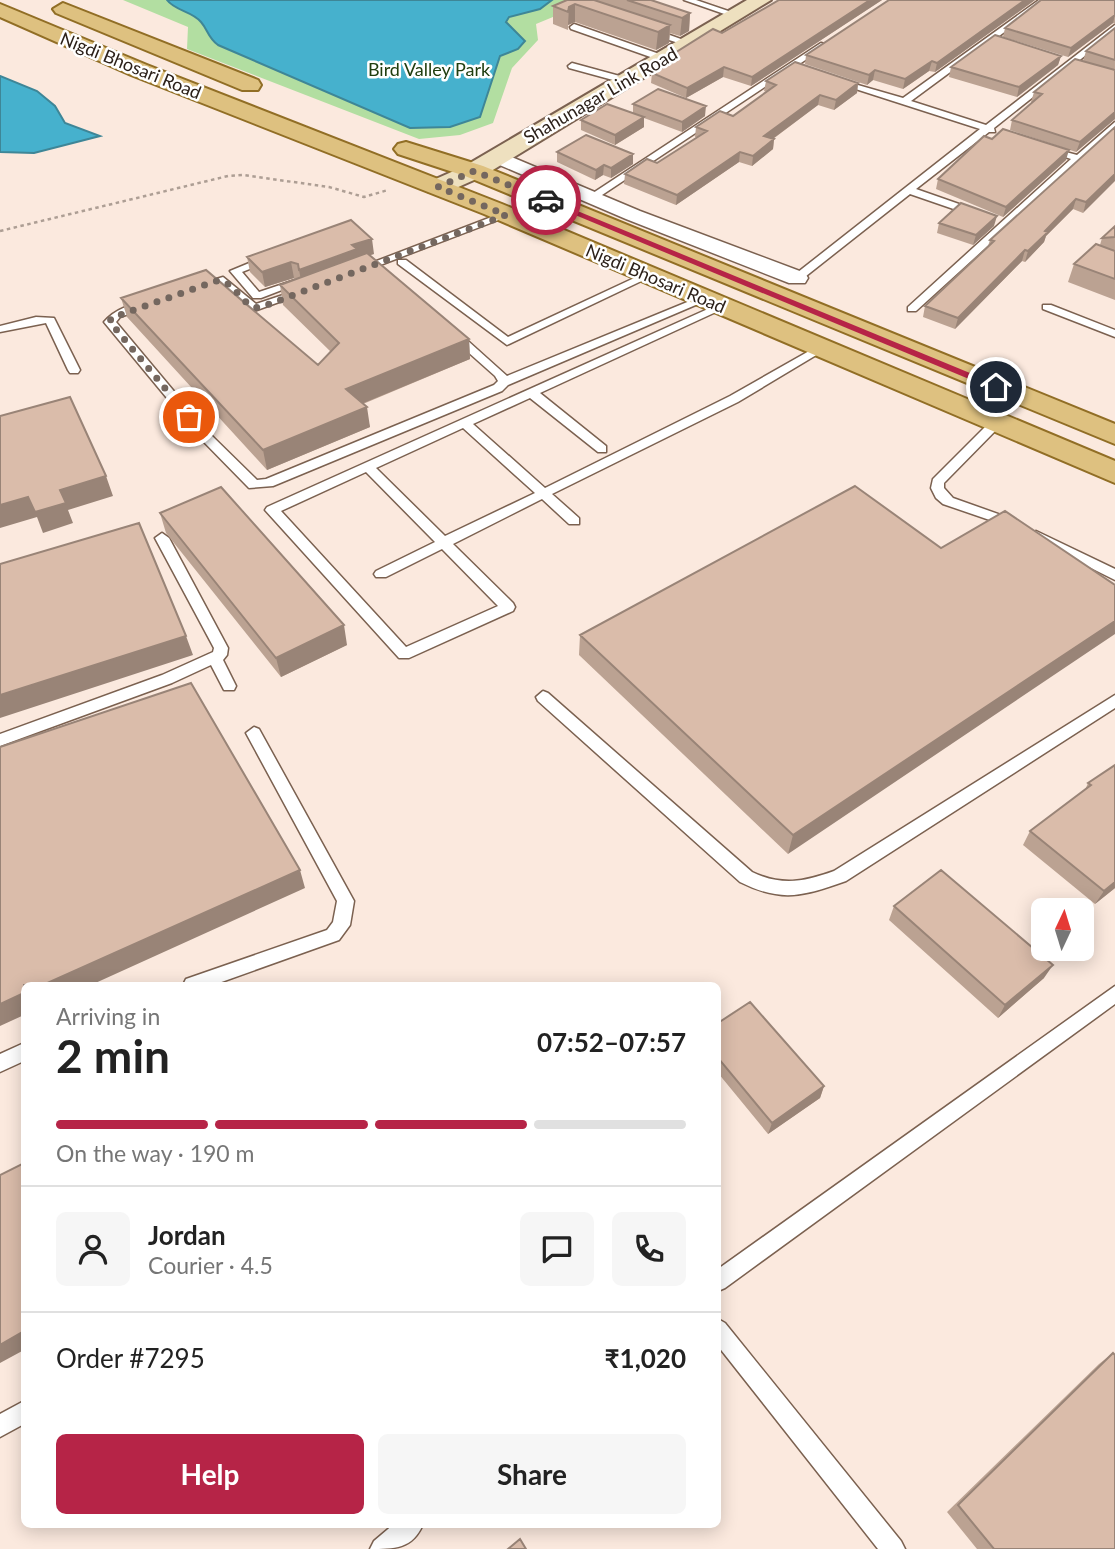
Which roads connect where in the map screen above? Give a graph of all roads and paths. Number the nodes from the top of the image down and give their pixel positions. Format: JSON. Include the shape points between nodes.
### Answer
{"nodes":[{"id":1,"x":40,"y":0,"type":"edge"},
{"id":2,"x":688,"y":0,"type":"edge"},
{"id":3,"x":761,"y":0,"type":"edge"},
{"id":4,"x":1044,"y":0,"type":"edge"},
{"id":5,"x":0,"y":10,"type":"edge"},
{"id":6,"x":736,"y":15,"type":"junction"},
{"id":7,"x":574,"y":27,"type":"edge"},
{"id":8,"x":637,"y":27,"type":"edge"},
{"id":9,"x":1115,"y":28,"type":"edge"},
{"id":10,"x":837,"y":36,"type":"edge"},
{"id":11,"x":990,"y":39,"type":"junction"},
{"id":12,"x":688,"y":43,"type":"junction"},
{"id":13,"x":1003,"y":43,"type":"edge"},
{"id":14,"x":663,"y":58,"type":"junction"},
{"id":15,"x":1057,"y":59,"type":"edge"},
{"id":16,"x":1070,"y":63,"type":"junction"},
{"id":17,"x":572,"y":66,"type":"dead end"},
{"id":18,"x":793,"y":66,"type":"junction"},
{"id":19,"x":1082,"y":66,"type":"edge"},
{"id":20,"x":805,"y":70,"type":"edge"},
{"id":21,"x":830,"y":78,"type":"edge"},
{"id":22,"x":624,"y":80,"type":"junction"},
{"id":23,"x":273,"y":95,"type":"dead end"},
{"id":24,"x":904,"y":102,"type":"junction"},
{"id":25,"x":1115,"y":125,"type":"edge"},
{"id":26,"x":986,"y":129,"type":"junction"},
{"id":27,"x":999,"y":133,"type":"edge"},
{"id":28,"x":384,"y":140,"type":"dead end"},
{"id":29,"x":1038,"y":146,"type":"edge"},
{"id":30,"x":1077,"y":158,"type":"junction"},
{"id":31,"x":484,"y":164,"type":"junction"},
{"id":32,"x":426,"y":182,"type":"junction"},
{"id":33,"x":908,"y":190,"type":"junction"},
{"id":34,"x":592,"y":197,"type":"junction"},
{"id":35,"x":500,"y":212,"type":"junction"},
{"id":36,"x":981,"y":215,"type":"edge"},
{"id":37,"x":994,"y":219,"type":"edge"},
{"id":38,"x":624,"y":221,"type":"junction"},
{"id":39,"x":1006,"y":224,"type":"junction"},
{"id":40,"x":0,"y":231,"type":"edge"},
{"id":41,"x":284,"y":253,"type":"edge"},
{"id":42,"x":743,"y":257,"type":"junction"},
{"id":43,"x":402,"y":262,"type":"dead end"},
{"id":44,"x":352,"y":264,"type":"edge"},
{"id":45,"x":720,"y":272,"type":"junction"},
{"id":46,"x":649,"y":275,"type":"junction"},
{"id":47,"x":341,"y":276,"type":"edge"},
{"id":48,"x":797,"y":278,"type":"joint"},
{"id":49,"x":301,"y":281,"type":"edge"},
{"id":50,"x":317,"y":285,"type":"edge"},
{"id":51,"x":189,"y":289,"type":"edge"},
{"id":52,"x":153,"y":302,"type":"edge"},
{"id":53,"x":714,"y":302,"type":"junction"},
{"id":54,"x":1046,"y":307,"type":"dead end"},
{"id":55,"x":912,"y":309,"type":"dead end"},
{"id":56,"x":441,"y":324,"type":"edge"},
{"id":57,"x":0,"y":328,"type":"edge"},
{"id":58,"x":1115,"y":334,"type":"edge"},
{"id":59,"x":822,"y":348,"type":"junction"},
{"id":60,"x":74,"y":370,"type":"dead end"},
{"id":61,"x":504,"y":382,"type":"junction"},
{"id":62,"x":531,"y":393,"type":"junction"},
{"id":63,"x":997,"y":422,"type":"junction"},
{"id":64,"x":465,"y":423,"type":"junction"},
{"id":65,"x":1115,"y":435,"type":"edge"},
{"id":66,"x":602,"y":449,"type":"dead end"},
{"id":67,"x":368,"y":467,"type":"junction"},
{"id":68,"x":1115,"y":473,"type":"edge"},
{"id":69,"x":543,"y":493,"type":"junction"},
{"id":70,"x":575,"y":521,"type":"dead end"},
{"id":71,"x":162,"y":538,"type":"edge"},
{"id":72,"x":444,"y":543,"type":"junction"},
{"id":73,"x":381,"y":574,"type":"dead end"},
{"id":74,"x":1115,"y":575,"type":"edge"},
{"id":75,"x":215,"y":659,"type":"junction"},
{"id":76,"x":229,"y":686,"type":"dead end"},
{"id":77,"x":543,"y":697,"type":"dead end"},
{"id":78,"x":1115,"y":701,"type":"edge"},
{"id":79,"x":254,"y":733,"type":"dead end"},
{"id":80,"x":0,"y":740,"type":"edge"},
{"id":81,"x":200,"y":982,"type":"edge"},
{"id":82,"x":1115,"y":993,"type":"edge"},
{"id":83,"x":21,"y":1053,"type":"edge"},
{"id":84,"x":0,"y":1063,"type":"edge"},
{"id":85,"x":721,"y":1279,"type":"edge"},
{"id":86,"x":721,"y":1334,"type":"edge"},
{"id":87,"x":21,"y":1414,"type":"edge"},
{"id":88,"x":0,"y":1426,"type":"edge"},
{"id":89,"x":407,"y":1528,"type":"edge"},
{"id":90,"x":382,"y":1549,"type":"edge"},
{"id":91,"x":893,"y":1549,"type":"edge"}],
"edges":[{"from":1,"to":23,"type":"main road","name":"Nigdi Bhosari Road"},
{"from":2,"to":6,"type":"lane"},
{"from":3,"to":6,"type":"street","name":"Shahunagar Link Road"},
{"from":4,"to":11,"type":"lane"},
{"from":5,"to":32,"type":"main road","name":"Nigdi Bhosari Road","via":[[139,70]]},
{"from":6,"to":12,"type":"street","name":"Shahunagar Link Road"},
{"from":7,"to":14,"type":"lane"},
{"from":8,"to":12,"type":"lane"},
{"from":9,"to":16,"type":"lane"},
{"from":10,"to":18,"type":"lane"},
{"from":11,"to":13,"type":"lane"},
{"from":11,"to":24,"type":"lane"},
{"from":12,"to":14,"type":"street","name":"Shahunagar Link Road"},
{"from":14,"to":22,"type":"street","name":"Shahunagar Link Road"},
{"from":15,"to":16,"type":"lane"},
{"from":16,"to":19,"type":"lane"},
{"from":16,"to":26,"type":"lane"},
{"from":17,"to":22,"type":"lane"},
{"from":18,"to":20,"type":"lane"},
{"from":18,"to":34,"type":"lane"},
{"from":21,"to":24,"type":"lane"},
{"from":22,"to":31,"type":"street","name":"Shahunagar Link Road"},
{"from":24,"to":26,"type":"lane"},
{"from":25,"to":30,"type":"lane"},
{"from":26,"to":27,"type":"lane"},
{"from":26,"to":33,"type":"lane"},
{"from":28,"to":31,"type":"main road","name":"Nigdi Bhosari Road"},
{"from":29,"to":30,"type":"lane"},
{"from":30,"to":39,"type":"lane"},
{"from":31,"to":32,"type":"street","name":"Shahunagar Link Road"},
{"from":31,"to":34,"type":"street"},
{"from":31,"to":38,"type":"main road","name":"Nigdi Bhosari Road"},
{"from":32,"to":35,"type":"main road","name":"Nigdi Bhosari Road"},
{"from":32,"to":40,"type":"path","via":[[364,197],[329,187],[228,176]]},
{"from":33,"to":36,"type":"lane"},
{"from":33,"to":48,"type":"lane"},
{"from":34,"to":38,"type":"street"},
{"from":35,"to":44,"type":"lane"},
{"from":35,"to":46,"type":"main road","name":"Nigdi Bhosari Road"},
{"from":35,"to":47,"type":"lane","via":[[376,269]]},
{"from":37,"to":39,"type":"lane"},
{"from":38,"to":42,"type":"street"},
{"from":38,"to":45,"type":"main road","name":"Nigdi Bhosari Road"},
{"from":39,"to":55,"type":"lane"},
{"from":41,"to":49,"type":"lane","via":[[235,271],[257,296]]},
{"from":42,"to":45,"type":"street"},
{"from":42,"to":48,"type":"street"},
{"from":43,"to":46,"type":"lane","via":[[507,342]]},
{"from":45,"to":65,"type":"main road","name":"Nigdi Bhosari Road"},
{"from":46,"to":53,"type":"main road","name":"Nigdi Bhosari Road"},
{"from":50,"to":51,"type":"lane","via":[[259,308],[250,306],[223,280]]},
{"from":52,"to":61,"type":"lane","via":[[116,315],[110,322],[204,435],[254,485]]},
{"from":53,"to":59,"type":"main road","name":"Nigdi Bhosari Road"},
{"from":53,"to":61,"type":"lane"},
{"from":53,"to":62,"type":"lane"},
{"from":54,"to":58,"type":"lane"},
{"from":56,"to":61,"type":"lane"},
{"from":57,"to":60,"type":"lane","via":[[50,320]]},
{"from":59,"to":63,"type":"main road","name":"Nigdi Bhosari Road"},
{"from":59,"to":69,"type":"lane","via":[[734,399]]},
{"from":62,"to":64,"type":"lane"},
{"from":62,"to":66,"type":"lane"},
{"from":63,"to":68,"type":"main road","name":"Nigdi Bhosari Road"},
{"from":63,"to":74,"type":"lane","via":[[938,482],[940,496],[1018,526]]},
{"from":64,"to":67,"type":"lane"},
{"from":64,"to":69,"type":"lane"},
{"from":67,"to":72,"type":"lane"},
{"from":67,"to":72,"type":"lane","via":[[272,510],[404,654],[508,607]]},
{"from":69,"to":70,"type":"lane"},
{"from":69,"to":72,"type":"lane"},
{"from":71,"to":75,"type":"lane","via":[[221,648]]},
{"from":72,"to":73,"type":"lane"},
{"from":75,"to":76,"type":"lane"},
{"from":75,"to":80,"type":"lane"},
{"from":77,"to":78,"type":"lane","via":[[746,877],[780,892],[840,876]]},
{"from":79,"to":81,"type":"lane","via":[[346,901],[345,916],[333,934]]},
{"from":82,"to":85,"type":"lane"},
{"from":83,"to":84,"type":"lane"},
{"from":86,"to":91,"type":"lane"},
{"from":87,"to":88,"type":"lane"},
{"from":89,"to":90,"type":"lane"}]}
